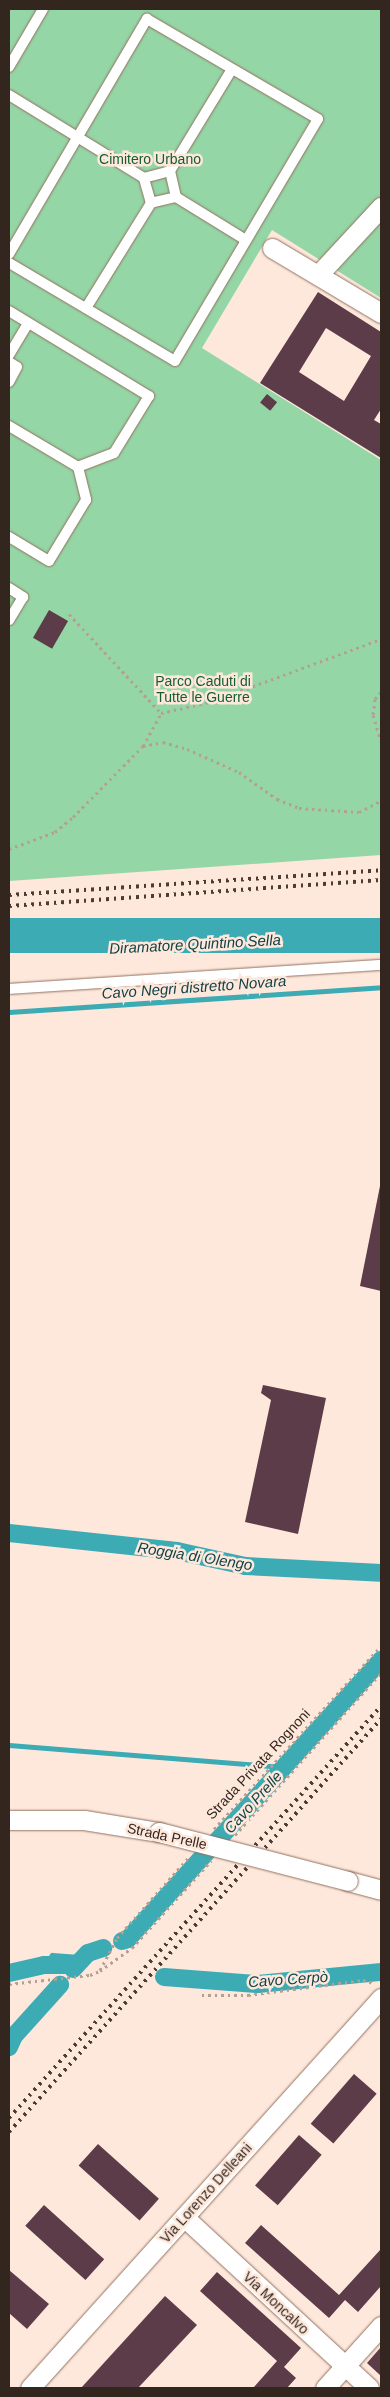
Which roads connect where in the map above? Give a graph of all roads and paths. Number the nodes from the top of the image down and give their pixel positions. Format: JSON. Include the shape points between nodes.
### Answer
{"nodes":[{"id":1,"x":43,"y":9,"type":"edge"},
{"id":2,"x":9,"y":67,"type":"edge"},
{"id":3,"x":232,"y":69,"type":"junction"},
{"id":4,"x":9,"y":95,"type":"edge"},
{"id":5,"x":78,"y":137,"type":"junction"},
{"id":6,"x":170,"y":172,"type":"junction"},
{"id":7,"x":144,"y":178,"type":"junction"},
{"id":8,"x":176,"y":197,"type":"junction"},
{"id":9,"x":150,"y":203,"type":"junction"},
{"id":10,"x":381,"y":207,"type":"edge"},
{"id":11,"x":246,"y":240,"type":"junction"},
{"id":12,"x":272,"y":248,"type":"dead end"},
{"id":13,"x":9,"y":254,"type":"edge"},
{"id":14,"x":9,"y":263,"type":"edge"},
{"id":15,"x":318,"y":276,"type":"junction"},
{"id":16,"x":86,"y":308,"type":"junction"},
{"id":17,"x":9,"y":311,"type":"edge"},
{"id":18,"x":381,"y":313,"type":"edge"},
{"id":19,"x":28,"y":323,"type":"junction"},
{"id":20,"x":9,"y":355,"type":"edge"},
{"id":21,"x":9,"y":362,"type":"edge"},
{"id":22,"x":9,"y":382,"type":"edge"},
{"id":23,"x":9,"y":426,"type":"edge"},
{"id":24,"x":78,"y":467,"type":"junction"},
{"id":25,"x":9,"y":537,"type":"edge"},
{"id":26,"x":9,"y":588,"type":"edge"},
{"id":27,"x":69,"y":614,"type":"dead end"},
{"id":28,"x":9,"y":620,"type":"edge"},
{"id":29,"x":381,"y":639,"type":"edge"},
{"id":30,"x":381,"y":692,"type":"edge"},
{"id":31,"x":161,"y":712,"type":"junction"},
{"id":32,"x":381,"y":742,"type":"edge"},
{"id":33,"x":143,"y":746,"type":"junction"},
{"id":34,"x":381,"y":800,"type":"edge"},
{"id":35,"x":9,"y":849,"type":"edge"},
{"id":36,"x":381,"y":965,"type":"edge"},
{"id":37,"x":9,"y":989,"type":"edge"},
{"id":38,"x":381,"y":1646,"type":"edge"},
{"id":39,"x":381,"y":1673,"type":"edge"},
{"id":40,"x":9,"y":1820,"type":"edge"},
{"id":41,"x":207,"y":1836,"type":"dead end"},
{"id":42,"x":231,"y":1840,"type":"dead end"},
{"id":43,"x":194,"y":1851,"type":"dead end"},
{"id":44,"x":218,"y":1854,"type":"dead end"},
{"id":45,"x":381,"y":1890,"type":"edge"},
{"id":46,"x":100,"y":1971,"type":"junction"},
{"id":47,"x":9,"y":1984,"type":"edge"},
{"id":48,"x":381,"y":1985,"type":"edge"},
{"id":49,"x":202,"y":1995,"type":"dead end"},
{"id":50,"x":381,"y":1998,"type":"edge"},
{"id":51,"x":184,"y":2217,"type":"junction"},
{"id":52,"x":381,"y":2326,"type":"edge"},
{"id":53,"x":345,"y":2366,"type":"junction"},
{"id":54,"x":30,"y":2388,"type":"edge"},
{"id":55,"x":325,"y":2388,"type":"edge"},
{"id":56,"x":369,"y":2388,"type":"edge"}],
"edges":[{"from":1,"to":2,"type":"lane"},
{"from":3,"to":5,"type":"lane","via":[[147,19]]},
{"from":3,"to":6,"type":"lane"},
{"from":3,"to":11,"type":"lane","via":[[318,119]]},
{"from":4,"to":5,"type":"lane"},
{"from":5,"to":7,"type":"lane"},
{"from":5,"to":13,"type":"lane"},
{"from":6,"to":7,"type":"lane"},
{"from":6,"to":8,"type":"lane"},
{"from":7,"to":9,"type":"lane"},
{"from":8,"to":9,"type":"lane"},
{"from":8,"to":11,"type":"lane"},
{"from":9,"to":16,"type":"lane"},
{"from":10,"to":15,"type":"street"},
{"from":11,"to":16,"type":"lane","via":[[175,361]]},
{"from":12,"to":15,"type":"street"},
{"from":14,"to":16,"type":"lane"},
{"from":15,"to":18,"type":"street"},
{"from":17,"to":19,"type":"lane"},
{"from":19,"to":20,"type":"lane"},
{"from":19,"to":24,"type":"lane","via":[[148,396],[114,454]]},
{"from":21,"to":22,"type":"lane","via":[[17,368]]},
{"from":23,"to":24,"type":"lane"},
{"from":24,"to":25,"type":"lane","via":[[86,500],[49,561]]},
{"from":26,"to":28,"type":"lane","via":[[23,596]]},
{"from":27,"to":31,"type":"path"},
{"from":29,"to":31,"type":"path","via":[[210,702]]},
{"from":30,"to":32,"type":"path","via":[[375,699],[373,715]]},
{"from":31,"to":33,"type":"path"},
{"from":33,"to":34,"type":"path","via":[[163,742],[187,749],[240,772],[277,799],[299,808],[359,812]]},
{"from":33,"to":35,"type":"path","via":[[55,832]]},
{"from":36,"to":37,"type":"lane"},
{"from":38,"to":41,"type":"path","name":"Strada Privata Rognoni"},
{"from":39,"to":42,"type":"path"},
{"from":40,"to":45,"type":"street","name":"Strada Prelle","bridge":true,"via":[[84,1820],[159,1832]]},
{"from":43,"to":46,"type":"path","via":[[117,1938]]},
{"from":44,"to":46,"type":"path","via":[[132,1948]]},
{"from":46,"to":47,"type":"path","via":[[90,1975]]},
{"from":48,"to":49,"type":"path","via":[[364,1980],[248,1995]]},
{"from":50,"to":51,"type":"street","name":"Via Lorenzo Delleani"},
{"from":51,"to":53,"type":"street","name":"Via Moncalvo"},
{"from":51,"to":54,"type":"street","name":"Via Lorenzo Delleani"},
{"from":52,"to":53,"type":"street"},
{"from":53,"to":55,"type":"street"},
{"from":53,"to":56,"type":"street","name":"Via Moncalvo"}]}
